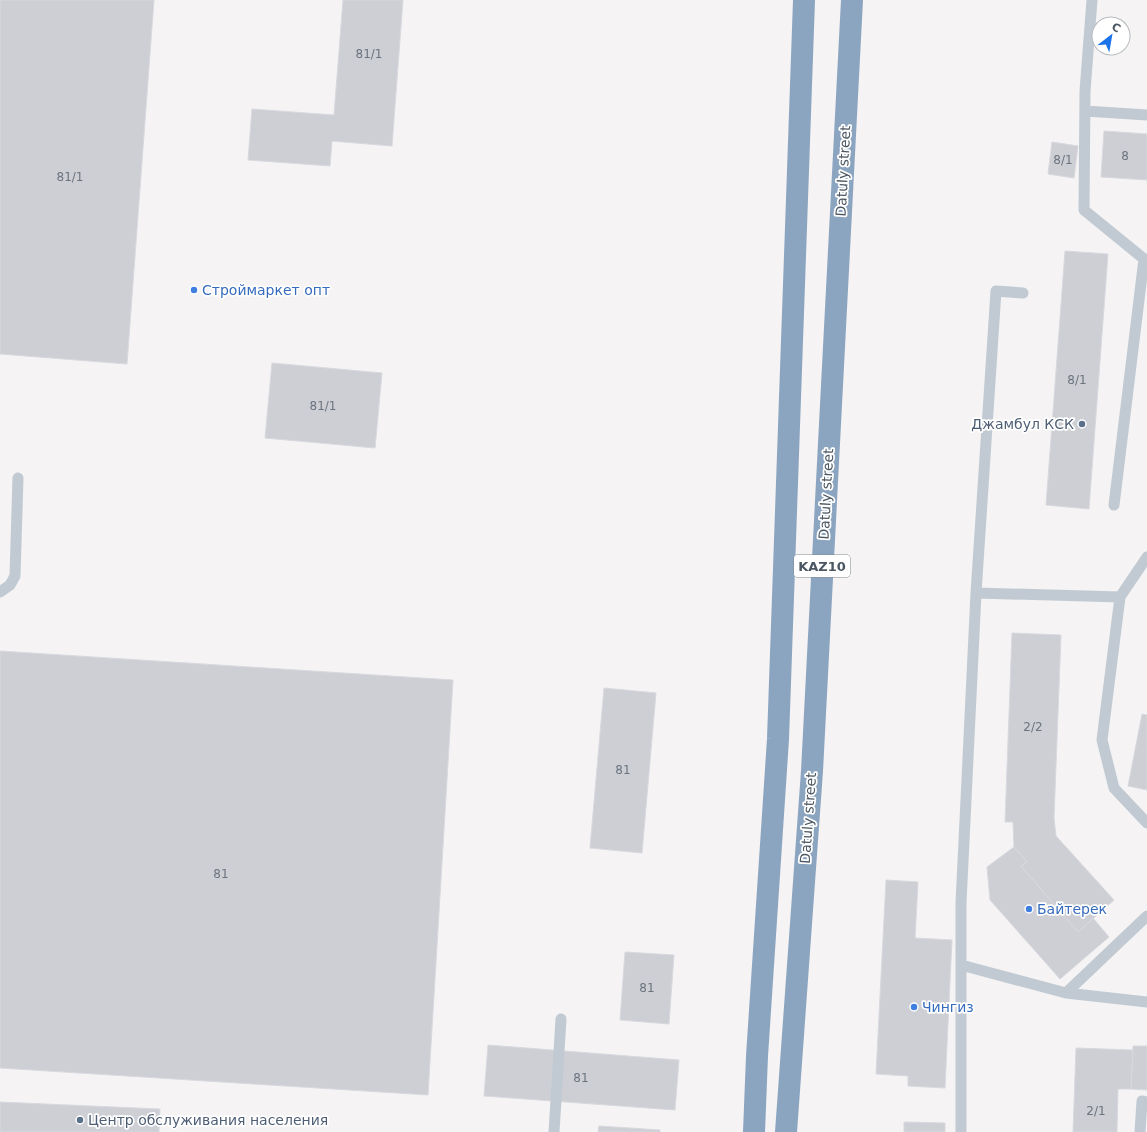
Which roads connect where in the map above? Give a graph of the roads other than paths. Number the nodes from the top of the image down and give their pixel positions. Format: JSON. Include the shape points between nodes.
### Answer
{"nodes":[{"id":1,"x":804,"y":0,"type":"edge"},
{"id":2,"x":852,"y":0,"type":"edge"},
{"id":3,"x":1092,"y":0,"type":"edge"},
{"id":4,"x":1085,"y":111,"type":"junction"},
{"id":5,"x":1147,"y":115,"type":"edge"},
{"id":6,"x":1145,"y":259,"type":"edge"},
{"id":7,"x":1023,"y":293,"type":"dead end"},
{"id":8,"x":18,"y":478,"type":"dead end"},
{"id":9,"x":1114,"y":505,"type":"dead end"},
{"id":10,"x":1147,"y":557,"type":"edge"},
{"id":11,"x":0,"y":592,"type":"edge"},
{"id":12,"x":976,"y":593,"type":"junction"},
{"id":13,"x":1120,"y":597,"type":"junction"},
{"id":14,"x":1147,"y":823,"type":"edge"},
{"id":15,"x":1147,"y":916,"type":"edge"},
{"id":16,"x":961,"y":965,"type":"junction"},
{"id":17,"x":1066,"y":993,"type":"junction"},
{"id":18,"x":1147,"y":1002,"type":"edge"},
{"id":19,"x":561,"y":1019,"type":"dead end"},
{"id":20,"x":1147,"y":1102,"type":"edge"},
{"id":21,"x":554,"y":1132,"type":"edge"},
{"id":22,"x":754,"y":1132,"type":"edge"},
{"id":23,"x":786,"y":1132,"type":"edge"},
{"id":24,"x":961,"y":1132,"type":"edge"},
{"id":25,"x":1140,"y":1132,"type":"edge"}],
"edges":[{"from":1,"to":22,"type":"highway","number":"KAZ10","via":[[778,739]]},
{"from":2,"to":23,"type":"highway","name":"Datuly street","number":"KAZ10","via":[[812,771]]},
{"from":3,"to":4,"type":"lane"},
{"from":4,"to":5,"type":"lane"},
{"from":4,"to":6,"type":"lane","via":[[1084,210]]},
{"from":6,"to":9,"type":"lane"},
{"from":7,"to":12,"type":"lane","via":[[996,291]]},
{"from":8,"to":11,"type":"lane","via":[[15,576],[10,585]]},
{"from":10,"to":13,"type":"lane"},
{"from":12,"to":13,"type":"lane"},
{"from":12,"to":16,"type":"lane","via":[[961,903]]},
{"from":13,"to":14,"type":"lane","via":[[1102,740],[1114,788]]},
{"from":15,"to":17,"type":"lane"},
{"from":16,"to":17,"type":"lane"},
{"from":16,"to":24,"type":"lane"},
{"from":17,"to":18,"type":"lane"},
{"from":19,"to":21,"type":"lane"},
{"from":20,"to":25,"type":"lane","via":[[1142,1101]]}]}
